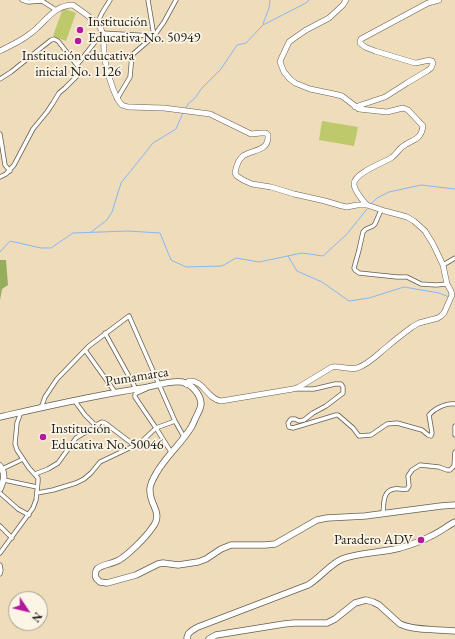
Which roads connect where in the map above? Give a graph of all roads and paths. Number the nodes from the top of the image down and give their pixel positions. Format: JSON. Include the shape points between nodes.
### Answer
{"nodes":[{"id":1,"x":22,"y":0,"type":"edge"},
{"id":2,"x":110,"y":0,"type":"edge"},
{"id":3,"x":148,"y":0,"type":"edge"},
{"id":4,"x":176,"y":0,"type":"edge"},
{"id":5,"x":346,"y":0,"type":"edge"},
{"id":6,"x":439,"y":0,"type":"edge"},
{"id":7,"x":43,"y":1,"type":"edge"},
{"id":8,"x":74,"y":2,"type":"edge"},
{"id":9,"x":56,"y":10,"type":"junction"},
{"id":10,"x":97,"y":24,"type":"junction"},
{"id":11,"x":102,"y":33,"type":"junction"},
{"id":12,"x":154,"y":36,"type":"junction"},
{"id":13,"x":0,"y":51,"type":"edge"},
{"id":14,"x":132,"y":55,"type":"junction"},
{"id":15,"x":105,"y":58,"type":"junction"},
{"id":16,"x":77,"y":65,"type":"junction"},
{"id":17,"x":0,"y":79,"type":"edge"},
{"id":18,"x":117,"y":99,"type":"junction"},
{"id":19,"x":355,"y":107,"type":"junction"},
{"id":20,"x":0,"y":134,"type":"edge"},
{"id":21,"x":10,"y":171,"type":"junction"},
{"id":22,"x":0,"y":177,"type":"edge"},
{"id":23,"x":367,"y":205,"type":"junction"},
{"id":24,"x":381,"y":210,"type":"junction"},
{"id":25,"x":455,"y":258,"type":"edge"},
{"id":26,"x":443,"y":265,"type":"junction"},
{"id":27,"x":447,"y":284,"type":"junction"},
{"id":28,"x":105,"y":333,"type":"junction"},
{"id":29,"x":85,"y":350,"type":"junction"},
{"id":30,"x":186,"y":384,"type":"junction"},
{"id":31,"x":160,"y":386,"type":"junction"},
{"id":32,"x":136,"y":389,"type":"junction"},
{"id":33,"x":293,"y":389,"type":"junction"},
{"id":34,"x":115,"y":392,"type":"junction"},
{"id":35,"x":74,"y":400,"type":"junction"},
{"id":36,"x":455,"y":404,"type":"edge"},
{"id":37,"x":41,"y":408,"type":"junction"},
{"id":38,"x":21,"y":412,"type":"junction"},
{"id":39,"x":0,"y":417,"type":"edge"},
{"id":40,"x":175,"y":421,"type":"junction"},
{"id":41,"x":94,"y":426,"type":"junction"},
{"id":42,"x":455,"y":426,"type":"edge"},
{"id":43,"x":156,"y":428,"type":"junction"},
{"id":44,"x":455,"y":435,"type":"edge"},
{"id":45,"x":184,"y":437,"type":"junction"},
{"id":46,"x":134,"y":445,"type":"junction"},
{"id":47,"x":171,"y":452,"type":"junction"},
{"id":48,"x":455,"y":452,"type":"edge"},
{"id":49,"x":23,"y":459,"type":"junction"},
{"id":50,"x":1,"y":467,"type":"edge"},
{"id":51,"x":35,"y":474,"type":"junction"},
{"id":52,"x":4,"y":480,"type":"junction"},
{"id":53,"x":37,"y":487,"type":"junction"},
{"id":54,"x":0,"y":489,"type":"edge"},
{"id":55,"x":0,"y":493,"type":"edge"},
{"id":56,"x":36,"y":493,"type":"junction"},
{"id":57,"x":455,"y":505,"type":"edge"},
{"id":58,"x":383,"y":514,"type":"junction"},
{"id":59,"x":29,"y":515,"type":"junction"},
{"id":60,"x":455,"y":522,"type":"edge"},
{"id":61,"x":0,"y":526,"type":"edge"},
{"id":62,"x":12,"y":538,"type":"junction"},
{"id":63,"x":1,"y":551,"type":"edge"},
{"id":64,"x":0,"y":565,"type":"edge"},
{"id":65,"x":0,"y":570,"type":"edge"},
{"id":66,"x":455,"y":631,"type":"edge"},
{"id":67,"x":187,"y":639,"type":"edge"},
{"id":68,"x":209,"y":639,"type":"edge"}],
"edges":[{"from":1,"to":7,"type":"street"},
{"from":2,"to":10,"type":"street"},
{"from":3,"to":12,"type":"street"},
{"from":4,"to":12,"type":"street"},
{"from":5,"to":19,"type":"main road","via":[[329,18],[293,39],[282,54],[280,62],[287,76],[295,83],[342,96]]},
{"from":6,"to":19,"type":"main road","via":[[428,3],[360,41],[365,47],[375,51],[415,63],[429,60],[433,64],[428,72],[385,97]]},
{"from":7,"to":9,"type":"street"},
{"from":8,"to":9,"type":"main road"},
{"from":8,"to":10,"type":"main road"},
{"from":9,"to":13,"type":"main road","via":[[26,37]]},
{"from":10,"to":11,"type":"main road"},
{"from":11,"to":12,"type":"street"},
{"from":11,"to":15,"type":"main road"},
{"from":11,"to":16,"type":"street"},
{"from":12,"to":14,"type":"street"},
{"from":14,"to":15,"type":"street"},
{"from":14,"to":18,"type":"street","via":[[130,77]]},
{"from":15,"to":18,"type":"main road"},
{"from":16,"to":17,"type":"street","via":[[54,39]]},
{"from":16,"to":21,"type":"street","via":[[80,73],[60,91],[35,125]]},
{"from":18,"to":23,"type":"main road","via":[[125,106],[210,114],[251,134],[266,133],[268,139],[262,149],[240,159],[235,173],[237,176],[252,184],[342,206]]},
{"from":19,"to":23,"type":"main road","via":[[387,112],[403,108],[423,126],[419,137],[356,179],[356,190]]},
{"from":20,"to":21,"type":"street","via":[[5,162]]},
{"from":21,"to":22,"type":"street"},
{"from":23,"to":24,"type":"main road"},
{"from":24,"to":26,"type":"main road","via":[[408,217],[419,225],[433,244]]},
{"from":24,"to":27,"type":"street","via":[[375,224],[363,232],[355,270],[359,273],[407,277],[421,284]]},
{"from":25,"to":26,"type":"street"},
{"from":26,"to":27,"type":"main road"},
{"from":27,"to":33,"type":"main road","via":[[452,296],[444,313],[438,318],[412,327],[358,368],[332,367]]},
{"from":28,"to":29,"type":"street"},
{"from":28,"to":31,"type":"street","via":[[128,316]]},
{"from":28,"to":32,"type":"street"},
{"from":29,"to":34,"type":"street"},
{"from":29,"to":37,"type":"street","via":[[57,379],[45,396]]},
{"from":30,"to":31,"type":"main road","name":"Pumamarca","via":[[172,382]]},
{"from":30,"to":33,"type":"main road","via":[[189,381],[198,383],[217,401]]},
{"from":30,"to":45,"type":"main road","name":"Pumamarca","via":[[196,390],[201,406]]},
{"from":31,"to":32,"type":"main road","name":"Pumamarca"},
{"from":31,"to":40,"type":"street"},
{"from":31,"to":43,"type":"street","via":[[146,389],[134,396]]},
{"from":32,"to":34,"type":"main road","name":"Pumamarca"},
{"from":33,"to":36,"type":"street","via":[[314,389],[341,384],[344,390],[336,399],[304,420],[291,419],[289,427],[336,414],[359,436],[372,435],[387,424],[398,423],[422,430],[431,436],[431,413],[449,403]]},
{"from":34,"to":35,"type":"main road","name":"Pumamarca"},
{"from":35,"to":37,"type":"main road","name":"Pumamarca"},
{"from":35,"to":41,"type":"street"},
{"from":37,"to":38,"type":"main road","name":"Pumamarca"},
{"from":38,"to":39,"type":"main road","name":"Pumamarca"},
{"from":38,"to":49,"type":"street","via":[[16,423],[15,444]]},
{"from":40,"to":43,"type":"street"},
{"from":40,"to":45,"type":"street"},
{"from":41,"to":46,"type":"street","via":[[105,422]]},
{"from":41,"to":51,"type":"street","via":[[76,438],[58,463]]},
{"from":42,"to":44,"type":"street"},
{"from":43,"to":46,"type":"street","via":[[140,443]]},
{"from":43,"to":47,"type":"street"},
{"from":45,"to":47,"type":"main road","name":"Pumamarca"},
{"from":46,"to":56,"type":"street","via":[[100,462],[91,474],[80,481]]},
{"from":47,"to":58,"type":"main road","name":"Pumamarca","via":[[156,472],[150,486],[157,512],[155,525],[126,555],[98,569],[95,575],[100,582],[120,580],[158,564],[198,562],[231,545],[275,544],[317,520]]},
{"from":48,"to":58,"type":"street","via":[[454,466],[450,470],[420,465],[412,470],[408,476],[407,489],[387,492]]},
{"from":49,"to":50,"type":"street"},
{"from":49,"to":51,"type":"street"},
{"from":50,"to":52,"type":"main road"},
{"from":51,"to":53,"type":"street","via":[[38,478]]},
{"from":52,"to":53,"type":"street"},
{"from":52,"to":54,"type":"main road"},
{"from":53,"to":56,"type":"street"},
{"from":55,"to":59,"type":"street"},
{"from":56,"to":59,"type":"street","via":[[36,500]]},
{"from":57,"to":58,"type":"main road","name":"Pumamarca"},
{"from":59,"to":62,"type":"street"},
{"from":60,"to":67,"type":"main road","via":[[429,538],[398,548],[341,560],[308,585],[194,629],[188,634]]},
{"from":61,"to":62,"type":"street"},
{"from":62,"to":63,"type":"street"},
{"from":64,"to":65,"type":"street"},
{"from":66,"to":68,"type":"main road","via":[[404,626],[375,603],[366,600],[355,604],[327,623],[284,624],[216,635]]}]}
